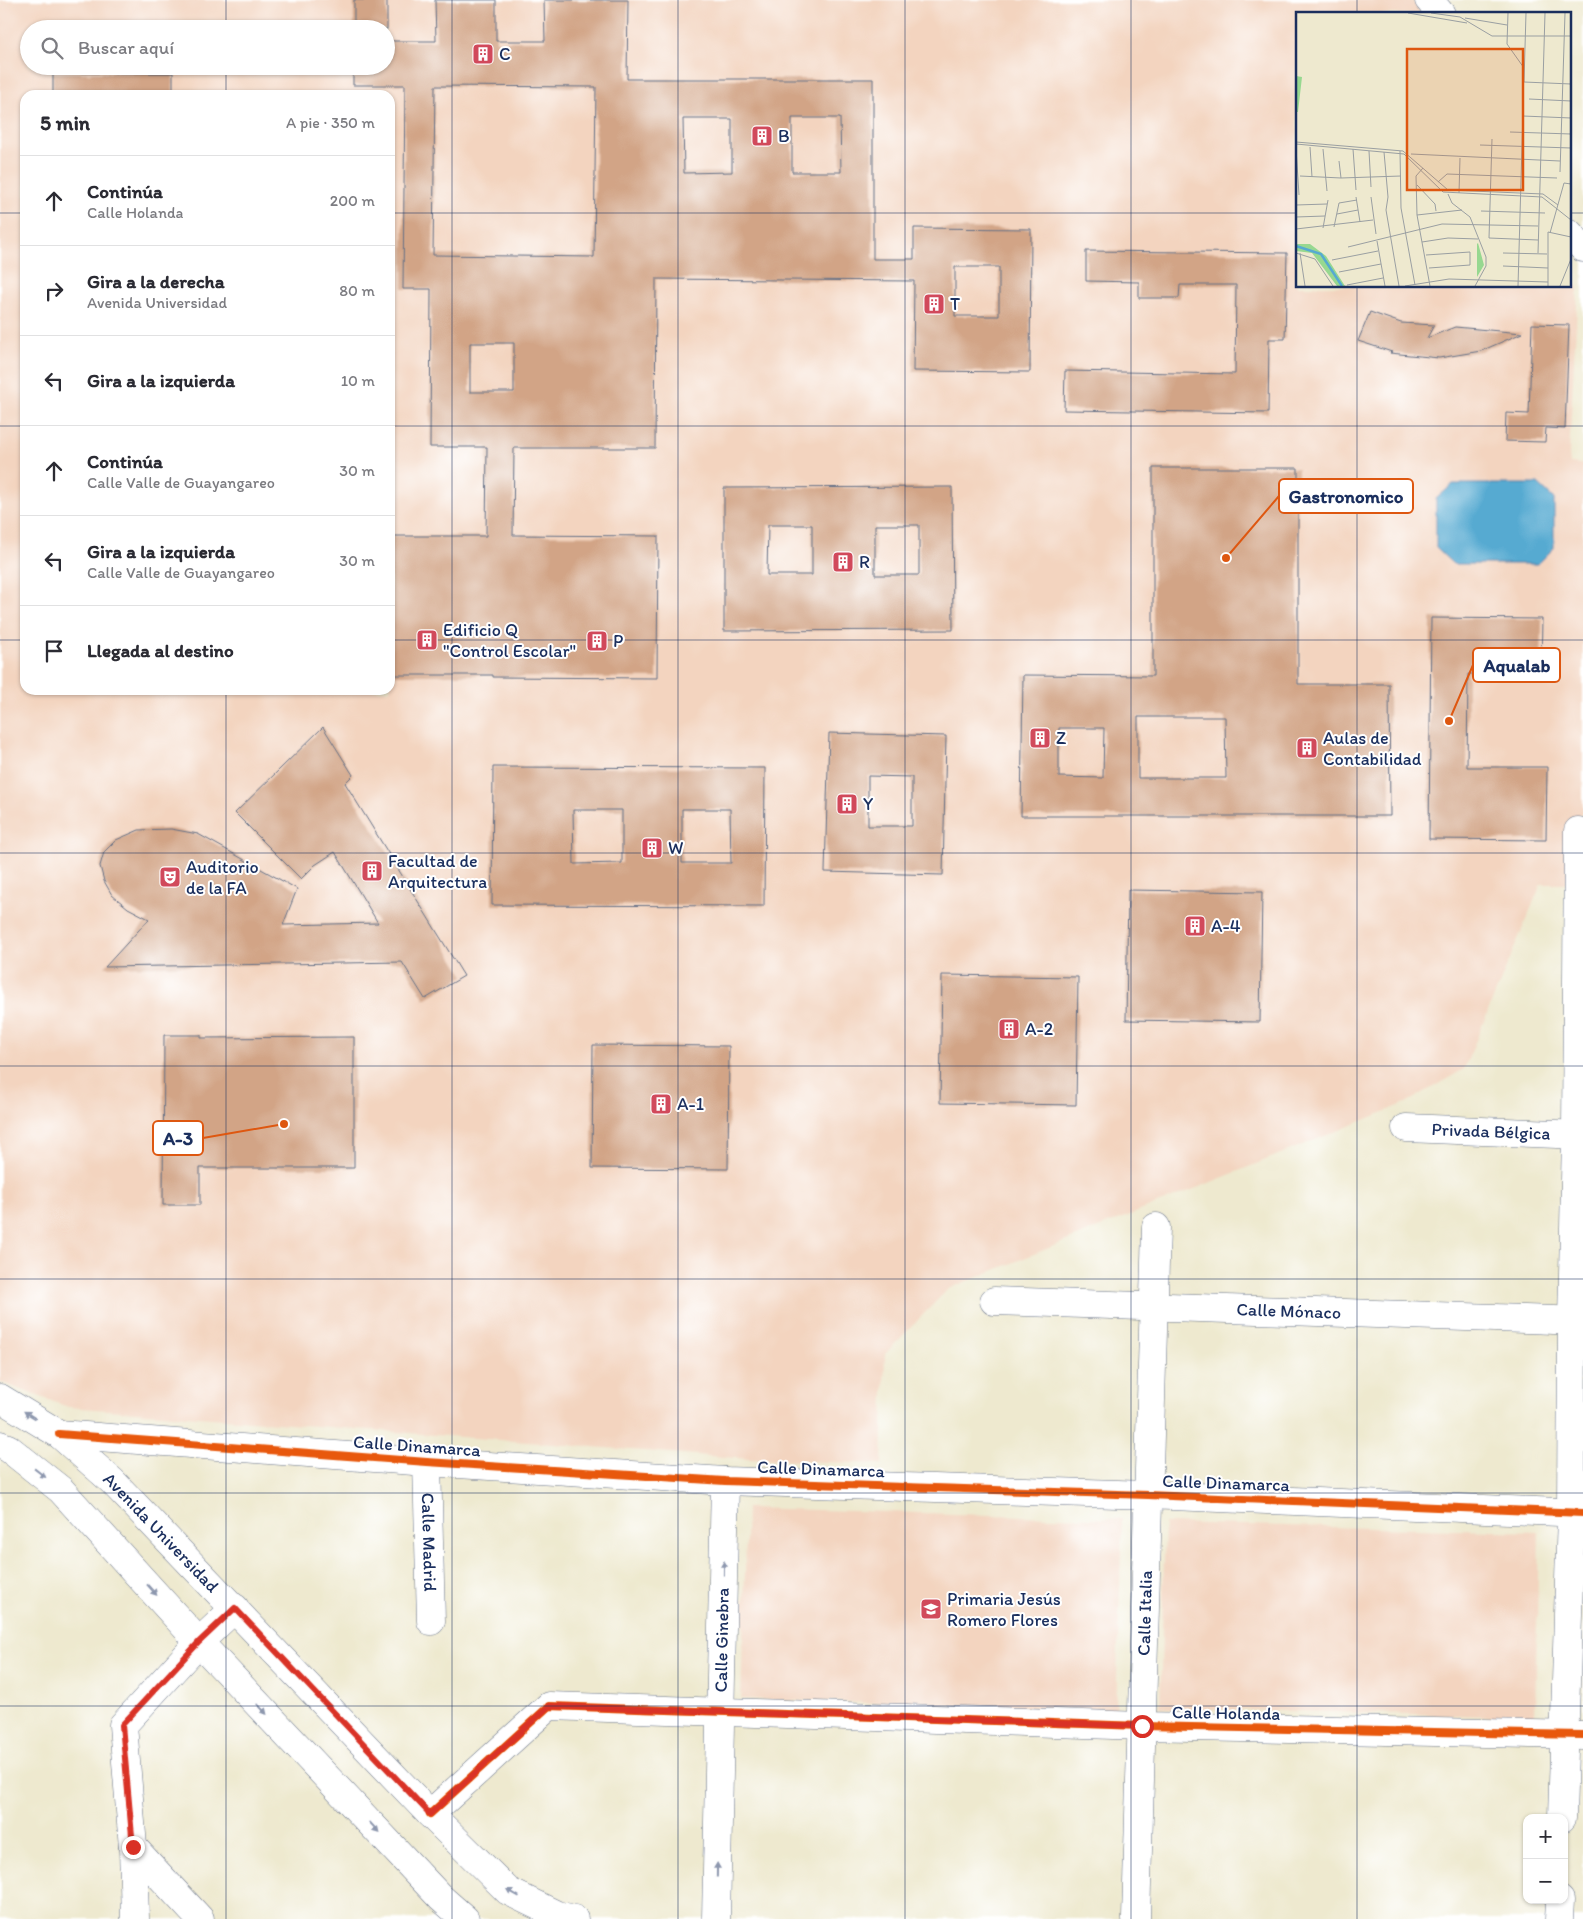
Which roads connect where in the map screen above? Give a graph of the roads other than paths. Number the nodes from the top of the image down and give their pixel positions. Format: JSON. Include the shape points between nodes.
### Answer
{"nodes":[{"id":1,"x":1429,"y":0,"type":"edge"},
{"id":2,"x":1439,"y":12,"type":"edge"},
{"id":3,"x":1570,"y":234,"type":"edge"},
{"id":4,"x":1583,"y":248,"type":"edge"},
{"id":5,"x":1578,"y":831,"type":"dead end"},
{"id":6,"x":1580,"y":911,"type":"edge"},
{"id":7,"x":1406,"y":1128,"type":"dead end"},
{"id":8,"x":1580,"y":1135,"type":"edge"},
{"id":9,"x":1156,"y":1227,"type":"dead end"},
{"id":10,"x":994,"y":1300,"type":"dead end"},
{"id":11,"x":1154,"y":1306,"type":"junction"},
{"id":12,"x":1578,"y":1321,"type":"edge"},
{"id":13,"x":0,"y":1398,"type":"edge"},
{"id":14,"x":59,"y":1434,"type":"junction"},
{"id":15,"x":0,"y":1445,"type":"edge"},
{"id":16,"x":427,"y":1462,"type":"junction"},
{"id":17,"x":725,"y":1481,"type":"junction"},
{"id":18,"x":1148,"y":1495,"type":"junction"},
{"id":19,"x":1577,"y":1513,"type":"edge"},
{"id":20,"x":235,"y":1608,"type":"junction"},
{"id":21,"x":431,"y":1621,"type":"dead end"},
{"id":22,"x":199,"y":1642,"type":"junction"},
{"id":23,"x":721,"y":1711,"type":"junction"},
{"id":24,"x":1142,"y":1726,"type":"junction"},
{"id":25,"x":1573,"y":1735,"type":"edge"},
{"id":26,"x":430,"y":1814,"type":"junction"},
{"id":27,"x":1563,"y":1814,"type":"edge"},
{"id":28,"x":133,"y":1847,"type":"junction"},
{"id":29,"x":1560,"y":1904,"type":"edge"},
{"id":30,"x":135,"y":1919,"type":"edge"},
{"id":31,"x":200,"y":1919,"type":"edge"},
{"id":32,"x":465,"y":1919,"type":"edge"},
{"id":33,"x":574,"y":1919,"type":"edge"},
{"id":34,"x":716,"y":1919,"type":"edge"},
{"id":35,"x":1136,"y":1919,"type":"edge"},
{"id":36,"x":1559,"y":1919,"type":"edge"}],
"edges":[{"from":1,"to":2,"type":"street"},
{"from":3,"to":4,"type":"street"},
{"from":5,"to":6,"type":"street"},
{"from":6,"to":8,"type":"street"},
{"from":7,"to":8,"type":"street","name":"Privada Bélgica"},
{"from":8,"to":12,"type":"street"},
{"from":9,"to":11,"type":"street","name":"Calle Italia"},
{"from":10,"to":11,"type":"street","name":"Calle Mónaco"},
{"from":11,"to":12,"type":"street","name":"Calle Mónaco"},
{"from":11,"to":18,"type":"street","name":"Calle Italia"},
{"from":12,"to":19,"type":"street"},
{"from":14,"to":13,"type":"street","name":"Avenida Universidad","one_way":true},
{"from":14,"to":16,"type":"street","name":"Calle Dinamarca"},
{"from":14,"to":20,"type":"street","name":"Avenida Universidad","via":[[112,1481]]},
{"from":15,"to":22,"type":"street","one_way":true,"via":[[61,1490]]},
{"from":16,"to":17,"type":"street","name":"Calle Dinamarca"},
{"from":16,"to":21,"type":"street","name":"Calle Madrid"},
{"from":17,"to":18,"type":"street","name":"Calle Dinamarca"},
{"from":23,"to":17,"type":"street","name":"Calle Ginebra","one_way":true},
{"from":18,"to":19,"type":"street","name":"Calle Dinamarca"},
{"from":18,"to":24,"type":"street","name":"Calle Italia"},
{"from":19,"to":25,"type":"street"},
{"from":20,"to":22,"type":"street"},
{"from":20,"to":26,"type":"street","name":"Avenida Universidad"},
{"from":22,"to":28,"type":"street","via":[[122,1725]]},
{"from":22,"to":32,"type":"street","one_way":true,"via":[[441,1898]]},
{"from":23,"to":24,"type":"street","name":"Calle Holanda"},
{"from":23,"to":26,"type":"street","name":"Calle Holanda","via":[[549,1706]]},
{"from":34,"to":23,"type":"street","name":"Calle Ginebra","one_way":true},
{"from":24,"to":25,"type":"street","name":"Calle Holanda"},
{"from":24,"to":35,"type":"street","name":"Calle Italia"},
{"from":25,"to":27,"type":"street"},
{"from":33,"to":26,"type":"street","name":"Avenida Universidad","one_way":true,"via":[[557,1915],[508,1891]]},
{"from":28,"to":30,"type":"street"},
{"from":28,"to":31,"type":"street"},
{"from":29,"to":36,"type":"street"}]}
